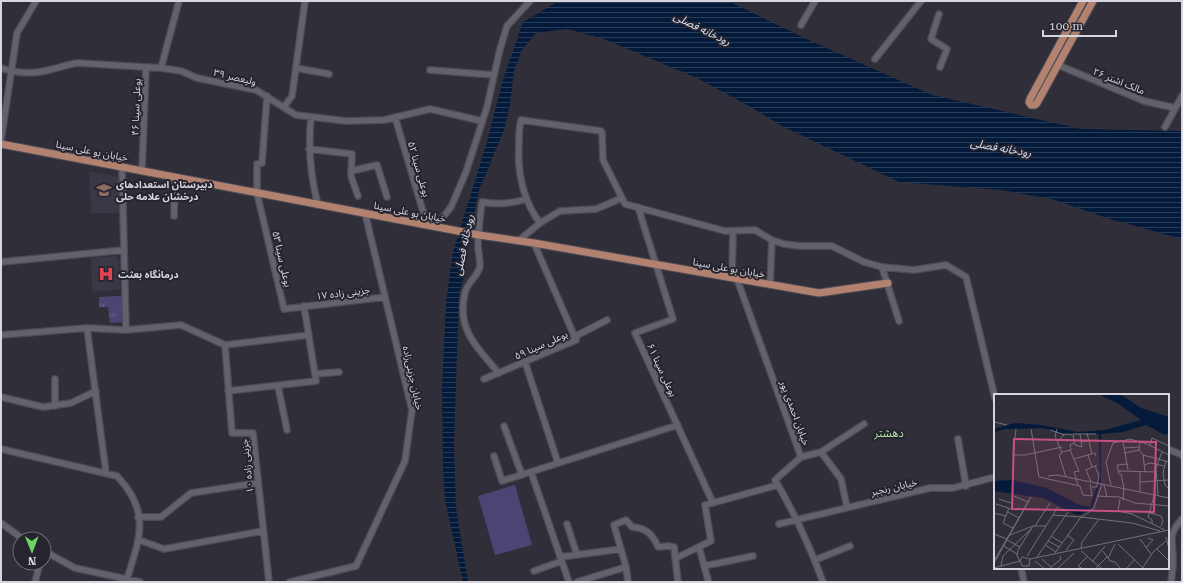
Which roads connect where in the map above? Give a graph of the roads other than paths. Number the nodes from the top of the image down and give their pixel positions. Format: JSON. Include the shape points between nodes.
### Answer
{"nodes":[{"id":1,"x":36,"y":1,"type":"edge"},
{"id":2,"x":178,"y":1,"type":"edge"},
{"id":3,"x":305,"y":1,"type":"edge"},
{"id":4,"x":530,"y":1,"type":"edge"},
{"id":5,"x":815,"y":1,"type":"edge"},
{"id":6,"x":921,"y":1,"type":"edge"},
{"id":7,"x":1083,"y":1,"type":"edge"},
{"id":8,"x":1092,"y":1,"type":"edge"},
{"id":9,"x":938,"y":14,"type":"dead end"},
{"id":10,"x":801,"y":24,"type":"dead end"},
{"id":11,"x":875,"y":59,"type":"dead end"},
{"id":12,"x":1058,"y":65,"type":"junction"},
{"id":13,"x":940,"y":67,"type":"dead end"},
{"id":14,"x":1,"y":68,"type":"edge"},
{"id":15,"x":146,"y":68,"type":"junction"},
{"id":16,"x":161,"y":68,"type":"junction"},
{"id":17,"x":296,"y":68,"type":"junction"},
{"id":18,"x":430,"y":70,"type":"dead end"},
{"id":19,"x":11,"y":71,"type":"junction"},
{"id":20,"x":329,"y":74,"type":"dead end"},
{"id":21,"x":494,"y":75,"type":"junction"},
{"id":22,"x":267,"y":96,"type":"junction"},
{"id":23,"x":1182,"y":96,"type":"edge"},
{"id":24,"x":284,"y":107,"type":"junction"},
{"id":25,"x":1176,"y":108,"type":"junction"},
{"id":26,"x":311,"y":117,"type":"junction"},
{"id":27,"x":395,"y":117,"type":"junction"},
{"id":28,"x":482,"y":121,"type":"junction"},
{"id":29,"x":1165,"y":127,"type":"dead end"},
{"id":30,"x":1,"y":140,"type":"edge"},
{"id":31,"x":1,"y":144,"type":"edge"},
{"id":32,"x":309,"y":149,"type":"junction"},
{"id":33,"x":122,"y":167,"type":"junction"},
{"id":34,"x":142,"y":171,"type":"junction"},
{"id":35,"x":351,"y":171,"type":"junction"},
{"id":36,"x":175,"y":177,"type":"junction"},
{"id":37,"x":257,"y":193,"type":"junction"},
{"id":38,"x":358,"y":196,"type":"dead end"},
{"id":39,"x":387,"y":197,"type":"dead end"},
{"id":40,"x":622,"y":198,"type":"junction"},
{"id":41,"x":526,"y":199,"type":"junction"},
{"id":42,"x":318,"y":204,"type":"junction"},
{"id":43,"x":638,"y":207,"type":"junction"},
{"id":44,"x":365,"y":213,"type":"junction"},
{"id":45,"x":174,"y":216,"type":"dead end"},
{"id":46,"x":540,"y":223,"type":"junction"},
{"id":47,"x":427,"y":225,"type":"junction"},
{"id":48,"x":435,"y":227,"type":"junction"},
{"id":49,"x":733,"y":231,"type":"junction"},
{"id":50,"x":479,"y":235,"type":"junction"},
{"id":51,"x":518,"y":240,"type":"junction"},
{"id":52,"x":772,"y":240,"type":"junction"},
{"id":53,"x":534,"y":243,"type":"junction"},
{"id":54,"x":124,"y":250,"type":"junction"},
{"id":55,"x":1,"y":262,"type":"edge"},
{"id":56,"x":657,"y":265,"type":"junction"},
{"id":57,"x":882,"y":267,"type":"junction"},
{"id":58,"x":734,"y":279,"type":"junction"},
{"id":59,"x":888,"y":283,"type":"junction"},
{"id":60,"x":770,"y":285,"type":"junction"},
{"id":61,"x":385,"y":297,"type":"junction"},
{"id":62,"x":304,"y":306,"type":"junction"},
{"id":63,"x":607,"y":320,"type":"dead end"},
{"id":64,"x":899,"y":321,"type":"dead end"},
{"id":65,"x":88,"y":328,"type":"junction"},
{"id":66,"x":126,"y":330,"type":"junction"},
{"id":67,"x":1,"y":335,"type":"edge"},
{"id":68,"x":309,"y":335,"type":"junction"},
{"id":69,"x":574,"y":337,"type":"junction"},
{"id":70,"x":225,"y":345,"type":"junction"},
{"id":71,"x":525,"y":362,"type":"junction"},
{"id":72,"x":339,"y":372,"type":"dead end"},
{"id":73,"x":499,"y":373,"type":"junction"},
{"id":74,"x":315,"y":374,"type":"junction"},
{"id":75,"x":55,"y":379,"type":"dead end"},
{"id":76,"x":484,"y":379,"type":"dead end"},
{"id":77,"x":278,"y":386,"type":"junction"},
{"id":78,"x":96,"y":391,"type":"junction"},
{"id":79,"x":228,"y":391,"type":"junction"},
{"id":80,"x":994,"y":394,"type":"edge"},
{"id":81,"x":1,"y":397,"type":"edge"},
{"id":82,"x":55,"y":406,"type":"junction"},
{"id":83,"x":864,"y":424,"type":"dead end"},
{"id":84,"x":678,"y":425,"type":"junction"},
{"id":85,"x":504,"y":426,"type":"dead end"},
{"id":86,"x":287,"y":430,"type":"dead end"},
{"id":87,"x":958,"y":439,"type":"dead end"},
{"id":88,"x":1,"y":449,"type":"edge"},
{"id":89,"x":1169,"y":450,"type":"edge"},
{"id":90,"x":821,"y":452,"type":"junction"},
{"id":91,"x":1182,"y":455,"type":"edge"},
{"id":92,"x":494,"y":456,"type":"dead end"},
{"id":93,"x":801,"y":457,"type":"junction"},
{"id":94,"x":558,"y":463,"type":"junction"},
{"id":95,"x":531,"y":472,"type":"junction"},
{"id":96,"x":106,"y":473,"type":"junction"},
{"id":97,"x":522,"y":474,"type":"junction"},
{"id":98,"x":994,"y":477,"type":"edge"},
{"id":99,"x":258,"y":483,"type":"junction"},
{"id":100,"x":778,"y":486,"type":"junction"},
{"id":101,"x":966,"y":486,"type":"junction"},
{"id":102,"x":714,"y":503,"type":"junction"},
{"id":103,"x":847,"y":507,"type":"junction"},
{"id":104,"x":138,"y":517,"type":"junction"},
{"id":105,"x":796,"y":519,"type":"junction"},
{"id":106,"x":1182,"y":519,"type":"edge"},
{"id":107,"x":1,"y":523,"type":"edge"},
{"id":108,"x":567,"y":524,"type":"dead end"},
{"id":109,"x":779,"y":524,"type":"dead end"},
{"id":110,"x":12,"y":531,"type":"edge"},
{"id":111,"x":263,"y":531,"type":"junction"},
{"id":112,"x":139,"y":540,"type":"junction"},
{"id":113,"x":850,"y":546,"type":"dead end"},
{"id":114,"x":699,"y":547,"type":"junction"},
{"id":115,"x":621,"y":549,"type":"junction"},
{"id":116,"x":52,"y":555,"type":"edge"},
{"id":117,"x":577,"y":555,"type":"junction"},
{"id":118,"x":754,"y":556,"type":"dead end"},
{"id":119,"x":676,"y":558,"type":"junction"},
{"id":120,"x":561,"y":559,"type":"junction"},
{"id":121,"x":815,"y":560,"type":"junction"},
{"id":122,"x":704,"y":566,"type":"junction"},
{"id":123,"x":626,"y":567,"type":"junction"},
{"id":124,"x":1021,"y":569,"type":"edge"},
{"id":125,"x":38,"y":571,"type":"edge"},
{"id":126,"x":534,"y":571,"type":"dead end"},
{"id":127,"x":127,"y":579,"type":"junction"},
{"id":128,"x":708,"y":580,"type":"dead end"},
{"id":129,"x":35,"y":582,"type":"edge"},
{"id":130,"x":140,"y":582,"type":"edge"},
{"id":131,"x":269,"y":582,"type":"edge"},
{"id":132,"x":290,"y":582,"type":"edge"},
{"id":133,"x":568,"y":582,"type":"edge"},
{"id":134,"x":577,"y":582,"type":"edge"},
{"id":135,"x":628,"y":582,"type":"edge"},
{"id":136,"x":678,"y":582,"type":"edge"},
{"id":137,"x":823,"y":582,"type":"edge"},
{"id":138,"x":1024,"y":582,"type":"edge"},
{"id":139,"x":1171,"y":582,"type":"edge"}],
"edges":[{"from":1,"to":19,"type":"street","via":[[16,33]]},
{"from":2,"to":16,"type":"street"},
{"from":3,"to":17,"type":"street"},
{"from":4,"to":21,"type":"street","via":[[507,26]]},
{"from":5,"to":10,"type":"street"},
{"from":6,"to":11,"type":"street"},
{"from":7,"to":12,"type":"main road","via":[[1030,99],[1031,105],[1037,103]]},
{"from":8,"to":12,"type":"main road"},
{"from":9,"to":13,"type":"street","via":[[931,39],[947,49]]},
{"from":12,"to":25,"type":"street","name":"مالک اشتر ۲۶","via":[[1144,101]]},
{"from":14,"to":19,"type":"street","name":"ولیعصر ۳۹"},
{"from":15,"to":16,"type":"street","name":"ولیعصر ۳۹"},
{"from":15,"to":19,"type":"street","name":"ولیعصر ۳۹","via":[[78,63],[31,72]]},
{"from":15,"to":34,"type":"street","name":"بوعلی سینا ۴۶"},
{"from":16,"to":22,"type":"street","name":"ولیعصر ۳۹","via":[[256,90]]},
{"from":17,"to":20,"type":"street"},
{"from":17,"to":24,"type":"street","via":[[292,96]]},
{"from":18,"to":21,"type":"street"},
{"from":19,"to":30,"type":"street"},
{"from":21,"to":28,"type":"street"},
{"from":22,"to":24,"type":"street","name":"ولیعصر ۳۹"},
{"from":22,"to":37,"type":"street","via":[[262,163],[257,164]]},
{"from":23,"to":25,"type":"street"},
{"from":24,"to":26,"type":"street","name":"ولیعصر ۳۹","via":[[296,115]]},
{"from":25,"to":29,"type":"street"},
{"from":26,"to":27,"type":"street","name":"ولیعصر ۳۹","via":[[346,121],[384,120]]},
{"from":26,"to":32,"type":"street"},
{"from":27,"to":28,"type":"street","name":"ولیعصر ۳۹","via":[[430,109]]},
{"from":27,"to":47,"type":"street","name":"بوعلی سینا ۵۲"},
{"from":28,"to":48,"type":"street","via":[[466,172],[451,207]]},
{"from":31,"to":33,"type":"main road","name":"خیابان بو علی سینا"},
{"from":32,"to":35,"type":"street","via":[[352,154]]},
{"from":32,"to":42,"type":"street"},
{"from":33,"to":34,"type":"main road","name":"خیابان بو علی سینا"},
{"from":33,"to":54,"type":"street"},
{"from":34,"to":36,"type":"main road","name":"خیابان بو علی سینا"},
{"from":35,"to":38,"type":"street"},
{"from":35,"to":39,"type":"street","via":[[376,165]]},
{"from":36,"to":37,"type":"main road","name":"خیابان بو علی سینا"},
{"from":36,"to":45,"type":"street"},
{"from":37,"to":42,"type":"main road","name":"خیابان بو علی سینا"},
{"from":37,"to":62,"type":"street","name":"بوعلی سینا ۵۳","via":[[284,309]]},
{"from":40,"to":41,"type":"street","via":[[603,160],[601,131],[522,120],[518,160]]},
{"from":40,"to":43,"type":"street","via":[[624,204]]},
{"from":40,"to":46,"type":"street","via":[[596,209],[560,211]]},
{"from":41,"to":46,"type":"street"},
{"from":41,"to":50,"type":"street","via":[[504,204],[482,202]]},
{"from":42,"to":44,"type":"main road","name":"خیابان بو علی سینا"},
{"from":43,"to":49,"type":"street","via":[[725,232]]},
{"from":43,"to":56,"type":"street"},
{"from":44,"to":47,"type":"main road","name":"خیابان بو علی سینا"},
{"from":44,"to":61,"type":"street","name":"خیابان جزینی‌زاده"},
{"from":46,"to":51,"type":"street"},
{"from":47,"to":48,"type":"main road","name":"خیابان بو علی سینا"},
{"from":48,"to":50,"type":"main road","name":"خیابان بو علی سینا"},
{"from":49,"to":52,"type":"street","via":[[755,230]]},
{"from":49,"to":58,"type":"street"},
{"from":50,"to":51,"type":"main road","name":"خیابان بو علی سینا"},
{"from":50,"to":73,"type":"street","via":[[480,268],[467,285],[463,318],[479,351]]},
{"from":51,"to":53,"type":"main road","name":"خیابان بو علی سینا"},
{"from":52,"to":57,"type":"street","via":[[800,246],[832,246],[864,262]]},
{"from":52,"to":60,"type":"street"},
{"from":53,"to":56,"type":"main road","name":"خیابان بو علی سینا"},
{"from":53,"to":69,"type":"street","name":"بوعلی سینا ۵۹"},
{"from":54,"to":55,"type":"street"},
{"from":54,"to":66,"type":"street"},
{"from":56,"to":58,"type":"main road","name":"خیابان بو علی سینا"},
{"from":56,"to":84,"type":"street","name":"بوعلی سینا ۶۱","via":[[673,318],[635,333]]},
{"from":57,"to":59,"type":"street"},
{"from":57,"to":80,"type":"street","via":[[914,270],[946,265],[966,277]]},
{"from":58,"to":60,"type":"main road","name":"خیابان بو علی سینا"},
{"from":58,"to":93,"type":"street","name":"خیابان احمدی پور"},
{"from":59,"to":60,"type":"main road","name":"خیابان بو علی سینا","via":[[819,293]]},
{"from":59,"to":64,"type":"street"},
{"from":61,"to":62,"type":"street","name":"جزینی زاده ۱۷"},
{"from":61,"to":132,"type":"street","name":"خیابان جزینی‌زاده","via":[[412,410],[405,461],[356,566]]},
{"from":62,"to":68,"type":"street"},
{"from":63,"to":69,"type":"street"},
{"from":65,"to":66,"type":"street"},
{"from":65,"to":67,"type":"street"},
{"from":65,"to":78,"type":"street"},
{"from":66,"to":70,"type":"street","via":[[181,325]]},
{"from":68,"to":70,"type":"street"},
{"from":68,"to":74,"type":"street"},
{"from":69,"to":71,"type":"street","name":"بوعلی سینا ۵۹","via":[[576,340]]},
{"from":70,"to":79,"type":"street","name":"جزینی زاده ۱۰"},
{"from":71,"to":73,"type":"street","name":"بوعلی سینا ۵۹"},
{"from":71,"to":94,"type":"street"},
{"from":72,"to":74,"type":"street"},
{"from":73,"to":76,"type":"street","name":"بوعلی سینا ۵۹"},
{"from":74,"to":77,"type":"street","via":[[316,381]]},
{"from":75,"to":82,"type":"street"},
{"from":77,"to":79,"type":"street"},
{"from":77,"to":86,"type":"street"},
{"from":78,"to":82,"type":"street","via":[[72,403]]},
{"from":78,"to":96,"type":"street"},
{"from":79,"to":99,"type":"street","name":"جزینی زاده ۱۰","via":[[232,433],[253,433]]},
{"from":81,"to":82,"type":"street","via":[[43,407]]},
{"from":83,"to":90,"type":"street"},
{"from":84,"to":94,"type":"street"},
{"from":84,"to":102,"type":"street","name":"بوعلی سینا ۶۱"},
{"from":85,"to":97,"type":"street"},
{"from":87,"to":101,"type":"street"},
{"from":88,"to":96,"type":"street"},
{"from":89,"to":91,"type":"street"},
{"from":90,"to":93,"type":"street"},
{"from":90,"to":103,"type":"street","via":[[841,479]]},
{"from":92,"to":97,"type":"street","via":[[502,481]]},
{"from":93,"to":100,"type":"street","name":"خیابان احمدی پور","via":[[775,480]]},
{"from":94,"to":95,"type":"street"},
{"from":95,"to":97,"type":"street"},
{"from":95,"to":120,"type":"street"},
{"from":96,"to":104,"type":"street","via":[[117,476],[128,487],[135,501]]},
{"from":98,"to":101,"type":"street","name":"خیابان رنجبر"},
{"from":99,"to":104,"type":"street","via":[[191,493],[161,517]]},
{"from":99,"to":111,"type":"street","name":"جزینی زاده ۱۰"},
{"from":100,"to":102,"type":"street"},
{"from":100,"to":105,"type":"street"},
{"from":101,"to":103,"type":"street","name":"خیابان رنجبر","via":[[930,488]]},
{"from":102,"to":114,"type":"street","via":[[705,505],[711,541]]},
{"from":103,"to":105,"type":"street","name":"خیابان رنجبر"},
{"from":104,"to":112,"type":"street"},
{"from":105,"to":109,"type":"street","name":"خیابان رنجبر"},
{"from":105,"to":121,"type":"street"},
{"from":106,"to":139,"type":"street","via":[[1171,536]]},
{"from":107,"to":110,"type":"street"},
{"from":108,"to":117,"type":"street"},
{"from":111,"to":112,"type":"street","via":[[164,549]]},
{"from":111,"to":131,"type":"street","name":"جزینی زاده ۱۰"},
{"from":112,"to":127,"type":"street"},
{"from":113,"to":121,"type":"street"},
{"from":114,"to":119,"type":"street"},
{"from":114,"to":122,"type":"street"},
{"from":115,"to":117,"type":"street"},
{"from":115,"to":119,"type":"street","via":[[614,525],[626,520],[632,528],[639,528],[653,536],[658,547],[674,547]]},
{"from":115,"to":123,"type":"street"},
{"from":116,"to":127,"type":"street","via":[[75,568]]},
{"from":117,"to":120,"type":"street"},
{"from":118,"to":122,"type":"street"},
{"from":119,"to":136,"type":"street"},
{"from":120,"to":126,"type":"street"},
{"from":120,"to":133,"type":"street"},
{"from":121,"to":137,"type":"street"},
{"from":122,"to":128,"type":"street"},
{"from":123,"to":134,"type":"street"},
{"from":123,"to":135,"type":"street"},
{"from":124,"to":138,"type":"street"},
{"from":125,"to":129,"type":"street"},
{"from":127,"to":130,"type":"street"}]}
